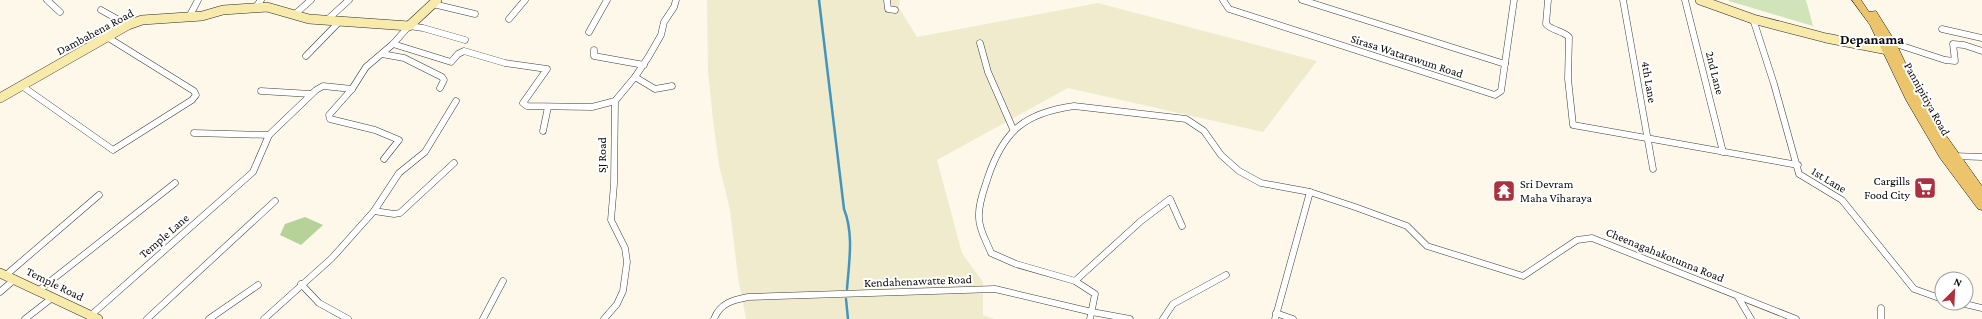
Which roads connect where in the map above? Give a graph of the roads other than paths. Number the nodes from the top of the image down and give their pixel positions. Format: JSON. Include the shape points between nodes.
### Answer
{"nodes":[{"id":1,"x":47,"y":0,"type":"edge"},
{"id":2,"x":198,"y":0,"type":"edge"},
{"id":3,"x":261,"y":0,"type":"edge"},
{"id":4,"x":311,"y":0,"type":"edge"},
{"id":5,"x":349,"y":0,"type":"edge"},
{"id":6,"x":525,"y":0,"type":"edge"},
{"id":7,"x":607,"y":0,"type":"edge"},
{"id":8,"x":676,"y":0,"type":"edge"},
{"id":9,"x":887,"y":0,"type":"edge"},
{"id":10,"x":1223,"y":0,"type":"edge"},
{"id":11,"x":1302,"y":0,"type":"edge"},
{"id":12,"x":1514,"y":0,"type":"edge"},
{"id":13,"x":1548,"y":0,"type":"edge"},
{"id":14,"x":1623,"y":0,"type":"edge"},
{"id":15,"x":1685,"y":0,"type":"edge"},
{"id":16,"x":1700,"y":0,"type":"edge"},
{"id":17,"x":1856,"y":0,"type":"edge"},
{"id":18,"x":1864,"y":0,"type":"edge"},
{"id":19,"x":435,"y":2,"type":"edge"},
{"id":20,"x":255,"y":8,"type":"junction"},
{"id":21,"x":102,"y":10,"type":"dead end"},
{"id":22,"x":895,"y":10,"type":"dead end"},
{"id":23,"x":60,"y":12,"type":"dead end"},
{"id":24,"x":474,"y":14,"type":"dead end"},
{"id":25,"x":294,"y":15,"type":"junction"},
{"id":26,"x":189,"y":17,"type":"junction"},
{"id":27,"x":328,"y":19,"type":"junction"},
{"id":28,"x":509,"y":19,"type":"dead end"},
{"id":29,"x":1752,"y":19,"type":"junction"},
{"id":30,"x":341,"y":20,"type":"junction"},
{"id":31,"x":128,"y":26,"type":"junction"},
{"id":32,"x":409,"y":26,"type":"junction"},
{"id":33,"x":1942,"y":29,"type":"dead end"},
{"id":34,"x":589,"y":32,"type":"dead end"},
{"id":35,"x":107,"y":37,"type":"junction"},
{"id":36,"x":1982,"y":38,"type":"edge"},
{"id":37,"x":465,"y":40,"type":"dead end"},
{"id":38,"x":980,"y":43,"type":"dead end"},
{"id":39,"x":393,"y":44,"type":"junction"},
{"id":40,"x":1892,"y":48,"type":"junction"},
{"id":41,"x":594,"y":50,"type":"dead end"},
{"id":42,"x":1982,"y":51,"type":"edge"},
{"id":43,"x":382,"y":54,"type":"junction"},
{"id":44,"x":306,"y":56,"type":"dead end"},
{"id":45,"x":1505,"y":64,"type":"junction"},
{"id":46,"x":644,"y":65,"type":"junction"},
{"id":47,"x":635,"y":77,"type":"junction"},
{"id":48,"x":22,"y":86,"type":"junction"},
{"id":49,"x":672,"y":86,"type":"dead end"},
{"id":50,"x":440,"y":88,"type":"dead end"},
{"id":51,"x":352,"y":89,"type":"junction"},
{"id":52,"x":261,"y":91,"type":"dead end"},
{"id":53,"x":311,"y":94,"type":"junction"},
{"id":54,"x":0,"y":98,"type":"edge"},
{"id":55,"x":456,"y":101,"type":"dead end"},
{"id":56,"x":615,"y":101,"type":"junction"},
{"id":57,"x":548,"y":107,"type":"junction"},
{"id":58,"x":1013,"y":130,"type":"junction"},
{"id":59,"x":543,"y":131,"type":"dead end"},
{"id":60,"x":194,"y":133,"type":"dead end"},
{"id":61,"x":270,"y":135,"type":"junction"},
{"id":62,"x":1648,"y":139,"type":"junction"},
{"id":63,"x":1723,"y":152,"type":"junction"},
{"id":64,"x":1954,"y":156,"type":"junction"},
{"id":65,"x":1982,"y":157,"type":"edge"},
{"id":66,"x":384,"y":160,"type":"dead end"},
{"id":67,"x":454,"y":162,"type":"dead end"},
{"id":68,"x":1798,"y":164,"type":"junction"},
{"id":69,"x":1653,"y":169,"type":"dead end"},
{"id":70,"x":175,"y":183,"type":"dead end"},
{"id":71,"x":1310,"y":192,"type":"junction"},
{"id":72,"x":1982,"y":194,"type":"edge"},
{"id":73,"x":99,"y":195,"type":"dead end"},
{"id":74,"x":275,"y":201,"type":"dead end"},
{"id":75,"x":1982,"y":206,"type":"edge"},
{"id":76,"x":374,"y":211,"type":"junction"},
{"id":77,"x":1182,"y":226,"type":"dead end"},
{"id":78,"x":1226,"y":275,"type":"dead end"},
{"id":79,"x":7,"y":276,"type":"edge"},
{"id":80,"x":503,"y":281,"type":"dead end"},
{"id":81,"x":1075,"y":281,"type":"junction"},
{"id":82,"x":301,"y":284,"type":"junction"},
{"id":83,"x":258,"y":285,"type":"dead end"},
{"id":84,"x":38,"y":291,"type":"junction"},
{"id":85,"x":0,"y":292,"type":"edge"},
{"id":86,"x":1934,"y":296,"type":"edge"},
{"id":87,"x":1738,"y":297,"type":"junction"},
{"id":88,"x":52,"y":298,"type":"junction"},
{"id":89,"x":1881,"y":308,"type":"dead end"},
{"id":90,"x":1091,"y":316,"type":"edge"},
{"id":91,"x":1275,"y":316,"type":"edge"},
{"id":92,"x":94,"y":318,"type":"edge"},
{"id":93,"x":25,"y":319,"type":"edge"},
{"id":94,"x":147,"y":319,"type":"edge"},
{"id":95,"x":209,"y":319,"type":"edge"},
{"id":96,"x":264,"y":319,"type":"edge"},
{"id":97,"x":348,"y":319,"type":"edge"},
{"id":98,"x":483,"y":319,"type":"edge"},
{"id":99,"x":604,"y":319,"type":"edge"},
{"id":100,"x":714,"y":319,"type":"edge"},
{"id":101,"x":1130,"y":319,"type":"edge"},
{"id":102,"x":1163,"y":319,"type":"edge"},
{"id":103,"x":1293,"y":319,"type":"edge"},
{"id":104,"x":1751,"y":319,"type":"edge"},
{"id":105,"x":1796,"y":319,"type":"edge"},
{"id":106,"x":1881,"y":319,"type":"edge"}],
"edges":[{"from":1,"to":23,"type":"street"},
{"from":2,"to":26,"type":"street"},
{"from":3,"to":20,"type":"street"},
{"from":4,"to":25,"type":"street"},
{"from":5,"to":27,"type":"street"},
{"from":6,"to":28,"type":"street"},
{"from":7,"to":34,"type":"street"},
{"from":8,"to":46,"type":"street","via":[[664,22],[661,35]]},
{"from":9,"to":22,"type":"street","via":[[888,9]]},
{"from":10,"to":45,"type":"street","name":"Sirasa Watarawum Road","via":[[1229,9],[1495,95],[1501,92]]},
{"from":11,"to":45,"type":"street"},
{"from":12,"to":45,"type":"street","name":"Sirasa Watarawum Road"},
{"from":13,"to":62,"type":"street","via":[[1546,24],[1549,28],[1564,32],[1569,37],[1568,79],[1573,125]]},
{"from":14,"to":62,"type":"street","name":"4th Lane"},
{"from":15,"to":63,"type":"street","name":"2nd Lane"},
{"from":16,"to":29,"type":"street"},
{"from":17,"to":40,"type":"main road","name":"Pannipitiya Road"},
{"from":18,"to":40,"type":"main road","name":"Pannipitiya Road","via":[[1882,24]]},
{"from":19,"to":24,"type":"street"},
{"from":19,"to":32,"type":"street"},
{"from":20,"to":25,"type":"street","name":"Dambahena Road","via":[[274,8]]},
{"from":20,"to":26,"type":"street","name":"Dambahena Road","via":[[223,10]]},
{"from":21,"to":31,"type":"street"},
{"from":25,"to":27,"type":"street","name":"Dambahena Road","via":[[310,19]]},
{"from":26,"to":31,"type":"street","name":"Dambahena Road","via":[[142,20]]},
{"from":27,"to":30,"type":"street","name":"Dambahena Road"},
{"from":29,"to":40,"type":"street","via":[[1826,38]]},
{"from":29,"to":68,"type":"street","name":"1st Lane"},
{"from":30,"to":32,"type":"street","name":"Dambahena Road"},
{"from":30,"to":44,"type":"street"},
{"from":31,"to":35,"type":"street","name":"Dambahena Road"},
{"from":32,"to":37,"type":"street"},
{"from":32,"to":39,"type":"street"},
{"from":33,"to":36,"type":"street"},
{"from":35,"to":48,"type":"street","name":"Dambahena Road"},
{"from":35,"to":48,"type":"street","via":[[194,91],[196,95],[113,150]]},
{"from":38,"to":58,"type":"street","via":[[988,72]]},
{"from":39,"to":43,"type":"street"},
{"from":39,"to":57,"type":"street","via":[[451,62],[464,51],[505,63],[547,69],[523,103],[527,106]]},
{"from":40,"to":42,"type":"street","via":[[1945,60],[1955,60],[1953,44]]},
{"from":40,"to":64,"type":"main road","name":"Pannipitiya Road","via":[[1918,99]]},
{"from":40,"to":75,"type":"main road","name":"Pannipitiya Road","via":[[1909,98],[1944,156]]},
{"from":41,"to":46,"type":"street","via":[[594,56]]},
{"from":43,"to":50,"type":"street","via":[[404,58],[442,77],[444,80]]},
{"from":43,"to":51,"type":"street","via":[[366,67]]},
{"from":46,"to":47,"type":"street"},
{"from":47,"to":49,"type":"street","via":[[655,89]]},
{"from":47,"to":56,"type":"street"},
{"from":48,"to":54,"type":"street","name":"Dambahena Road"},
{"from":51,"to":53,"type":"street","via":[[323,86]]},
{"from":51,"to":66,"type":"street","via":[[329,115],[330,119],[390,134],[399,140]]},
{"from":52,"to":53,"type":"street"},
{"from":53,"to":61,"type":"street"},
{"from":55,"to":76,"type":"street","via":[[425,152],[399,173]]},
{"from":56,"to":57,"type":"street","via":[[592,107]]},
{"from":56,"to":99,"type":"street","name":"SJ Road","via":[[611,220],[626,248],[627,262],[623,291],[617,304]]},
{"from":57,"to":59,"type":"street"},
{"from":58,"to":71,"type":"street","via":[[1062,107],[1074,106],[1186,119],[1204,131],[1221,155],[1238,171],[1261,183]]},
{"from":58,"to":81,"type":"street","via":[[1003,143],[979,206],[979,220],[984,235],[992,253],[1016,264]]},
{"from":60,"to":61,"type":"street"},
{"from":61,"to":92,"type":"street","name":"Temple Lane","via":[[253,172]]},
{"from":62,"to":63,"type":"street"},
{"from":62,"to":69,"type":"street","name":"4th Lane"},
{"from":63,"to":68,"type":"street"},
{"from":64,"to":65,"type":"street"},
{"from":64,"to":72,"type":"main road","name":"Pannipitiya Road"},
{"from":67,"to":76,"type":"street","via":[[400,213]]},
{"from":68,"to":86,"type":"street","name":"1st Lane","via":[[1799,174],[1803,178],[1842,200],[1914,289]]},
{"from":70,"to":84,"type":"street"},
{"from":71,"to":87,"type":"street","name":"Cheenagahakotunna Road","via":[[1407,226],[1427,246],[1523,276],[1577,240],[1592,238]]},
{"from":71,"to":91,"type":"street"},
{"from":73,"to":79,"type":"street"},
{"from":74,"to":94,"type":"street"},
{"from":76,"to":82,"type":"street","via":[[332,258]]},
{"from":77,"to":81,"type":"street","via":[[1170,199],[1141,221]]},
{"from":78,"to":102,"type":"street","via":[[1173,304]]},
{"from":79,"to":84,"type":"street","name":"Temple Road"},
{"from":79,"to":85,"type":"street"},
{"from":80,"to":98,"type":"street"},
{"from":81,"to":90,"type":"street","via":[[1095,294]]},
{"from":82,"to":96,"type":"street"},
{"from":82,"to":97,"type":"street","via":[[319,303]]},
{"from":83,"to":95,"type":"street"},
{"from":84,"to":88,"type":"street","name":"Temple Road"},
{"from":87,"to":104,"type":"street"},
{"from":87,"to":105,"type":"street","name":"Cheenagahakotunna Road"},
{"from":88,"to":92,"type":"street","name":"Temple Road"},
{"from":88,"to":93,"type":"street"},
{"from":89,"to":106,"type":"street"},
{"from":90,"to":100,"type":"street","name":"Kendahenawatte Road","via":[[995,289],[748,297],[731,300],[720,306]]},
{"from":90,"to":101,"type":"street","name":"Kendahenawatte Road"},
{"from":91,"to":103,"type":"street"}]}
